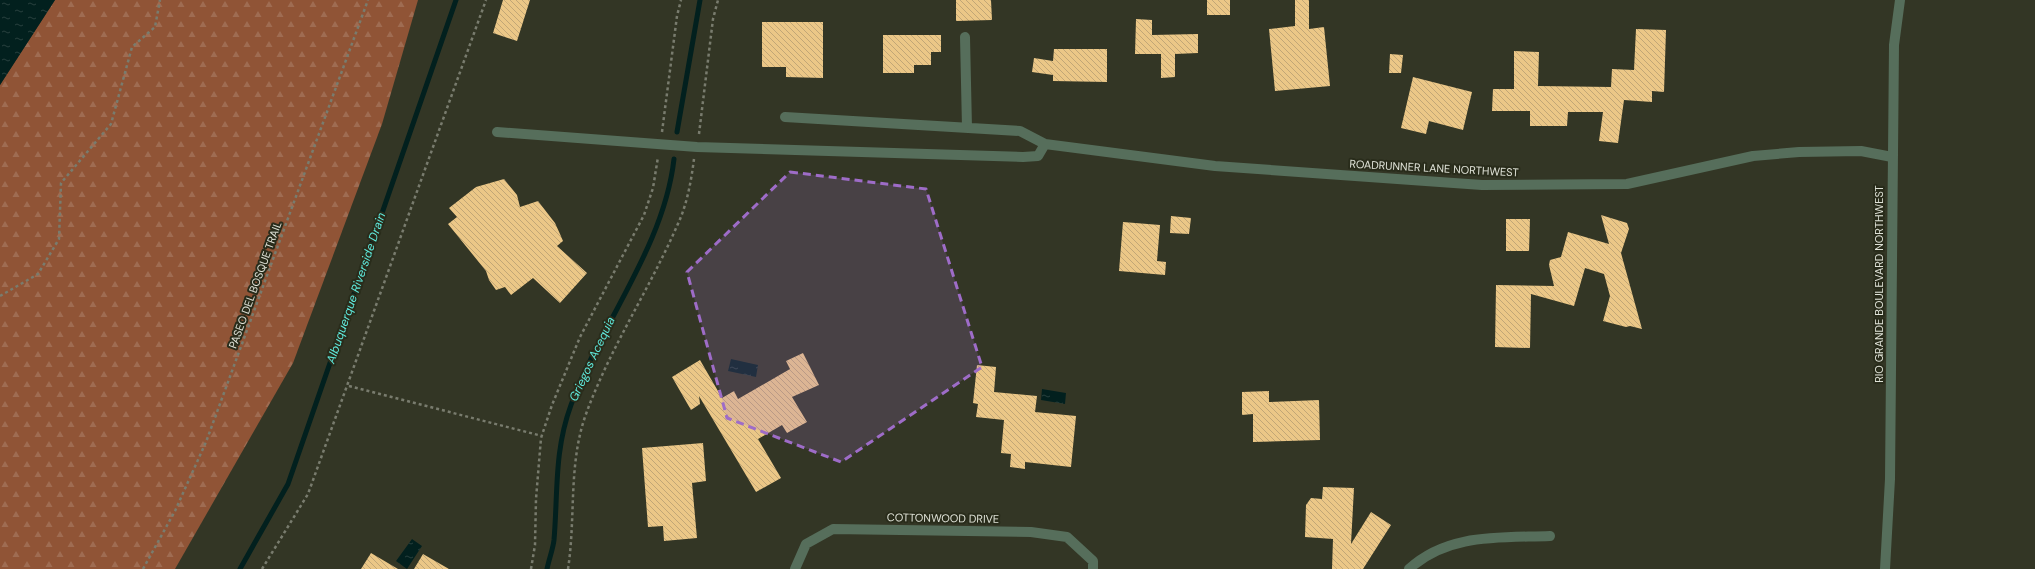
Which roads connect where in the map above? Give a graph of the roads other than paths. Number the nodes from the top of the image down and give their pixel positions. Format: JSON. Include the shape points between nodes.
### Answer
{"nodes":[{"id":1,"x":1900,"y":0,"type":"edge"},
{"id":2,"x":965,"y":38,"type":"dead end"},
{"id":3,"x":785,"y":117,"type":"dead end"},
{"id":4,"x":967,"y":128,"type":"junction"},
{"id":5,"x":497,"y":132,"type":"dead end"},
{"id":6,"x":1045,"y":144,"type":"junction"},
{"id":7,"x":1892,"y":157,"type":"junction"},
{"id":8,"x":1550,"y":536,"type":"dead end"},
{"id":9,"x":795,"y":569,"type":"edge"},
{"id":10,"x":1093,"y":569,"type":"edge"},
{"id":11,"x":1409,"y":569,"type":"edge"},
{"id":12,"x":1885,"y":569,"type":"edge"}],
"edges":[{"from":1,"to":7,"type":"street","name":"RIO GRANDE BOULEVARD NORTHWEST","via":[[1894,45]]},
{"from":2,"to":4,"type":"street"},
{"from":3,"to":4,"type":"street"},
{"from":4,"to":6,"type":"street","via":[[1020,131]]},
{"from":5,"to":6,"type":"street","via":[[696,147],[1023,157],[1038,156]]},
{"from":6,"to":7,"type":"street","name":"ROADRUNNER LANE NORTHWEST","via":[[1215,166],[1482,185],[1627,184],[1753,156],[1792,153],[1861,151]]},
{"from":7,"to":12,"type":"street","name":"RIO GRANDE BOULEVARD NORTHWEST","via":[[1890,479]]},
{"from":8,"to":11,"type":"street","via":[[1478,538],[1459,542],[1429,554]]},
{"from":9,"to":10,"type":"street","name":"COTTONWOOD DRIVE","via":[[806,544],[833,529],[1031,532],[1067,537],[1093,561]]}]}
